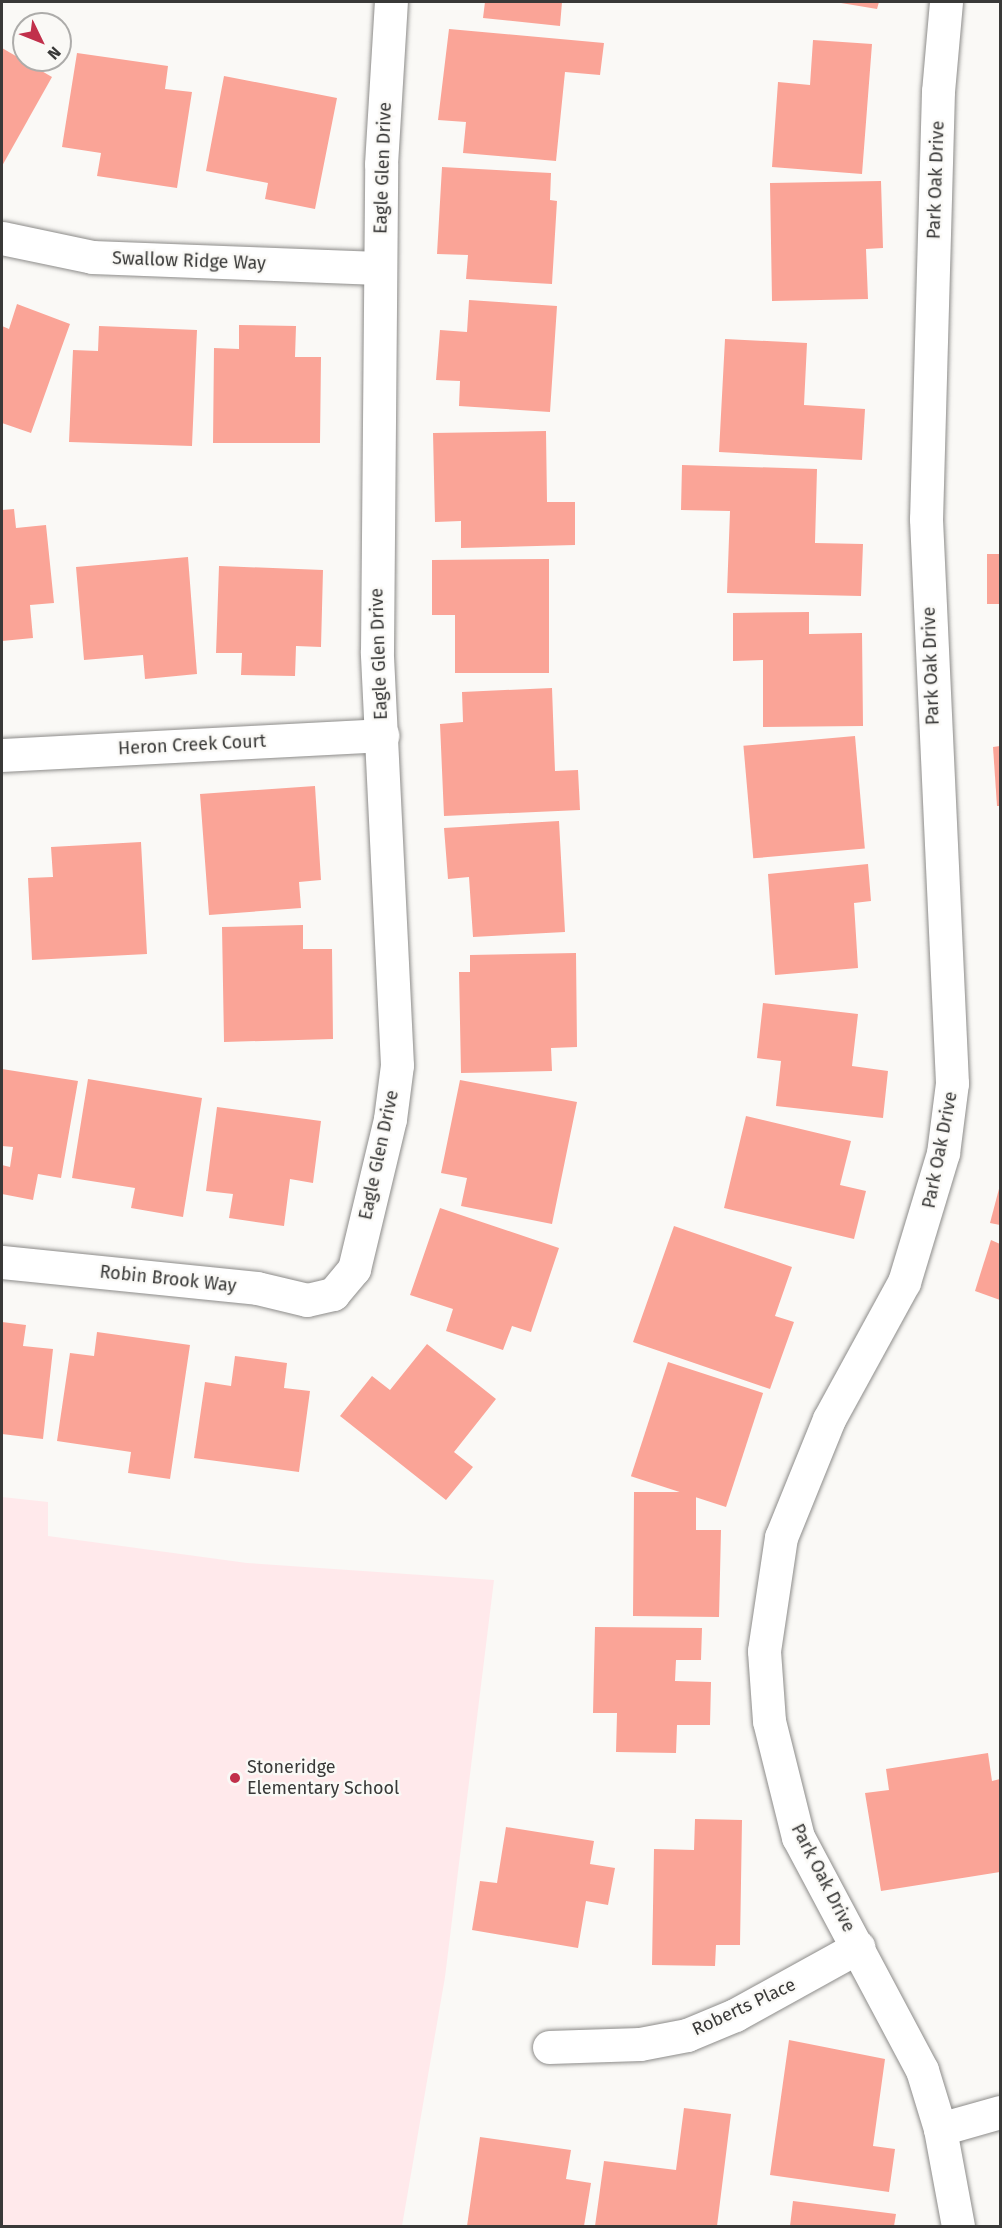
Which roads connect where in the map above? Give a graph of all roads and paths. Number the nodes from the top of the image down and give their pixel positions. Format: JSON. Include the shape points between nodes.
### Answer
{"nodes":[{"id":1,"x":391,"y":2,"type":"edge"},
{"id":2,"x":946,"y":2,"type":"edge"},
{"id":3,"x":2,"y":238,"type":"edge"},
{"id":4,"x":379,"y":268,"type":"junction"},
{"id":5,"x":382,"y":735,"type":"junction"},
{"id":6,"x":2,"y":754,"type":"edge"},
{"id":7,"x":2,"y":1262,"type":"edge"},
{"id":8,"x":333,"y":1294,"type":"joint"},
{"id":9,"x":858,"y":1947,"type":"junction"},
{"id":10,"x":549,"y":2046,"type":"dead end"},
{"id":11,"x":1000,"y":2112,"type":"edge"},
{"id":12,"x":940,"y":2129,"type":"junction"},
{"id":13,"x":958,"y":2226,"type":"edge"}],
"edges":[{"from":1,"to":4,"type":"street","name":"Eagle Glen Drive"},
{"from":2,"to":9,"type":"street","name":"Park Oak Drive","via":[[938,91],[926,519],[952,1083],[943,1153],[904,1282],[825,1428],[781,1537],[764,1651],[769,1720],[798,1837]]},
{"from":3,"to":4,"type":"street","name":"Swallow Ridge Way","via":[[92,257]]},
{"from":4,"to":5,"type":"street","name":"Eagle Glen Drive","via":[[376,651]]},
{"from":5,"to":6,"type":"street","name":"Heron Creek Court"},
{"from":5,"to":8,"type":"street","name":"Eagle Glen Drive","via":[[397,1065],[390,1119],[354,1269]]},
{"from":7,"to":8,"type":"street","name":"Robin Brook Way","via":[[257,1288],[307,1300]]},
{"from":9,"to":10,"type":"street","name":"Roberts Place","via":[[735,2015],[687,2035],[640,2044]]},
{"from":9,"to":12,"type":"street","name":"Park Oak Drive","via":[[898,2016]]},
{"from":11,"to":12,"type":"street"},
{"from":12,"to":13,"type":"street","name":"Park Oak Drive"}]}
